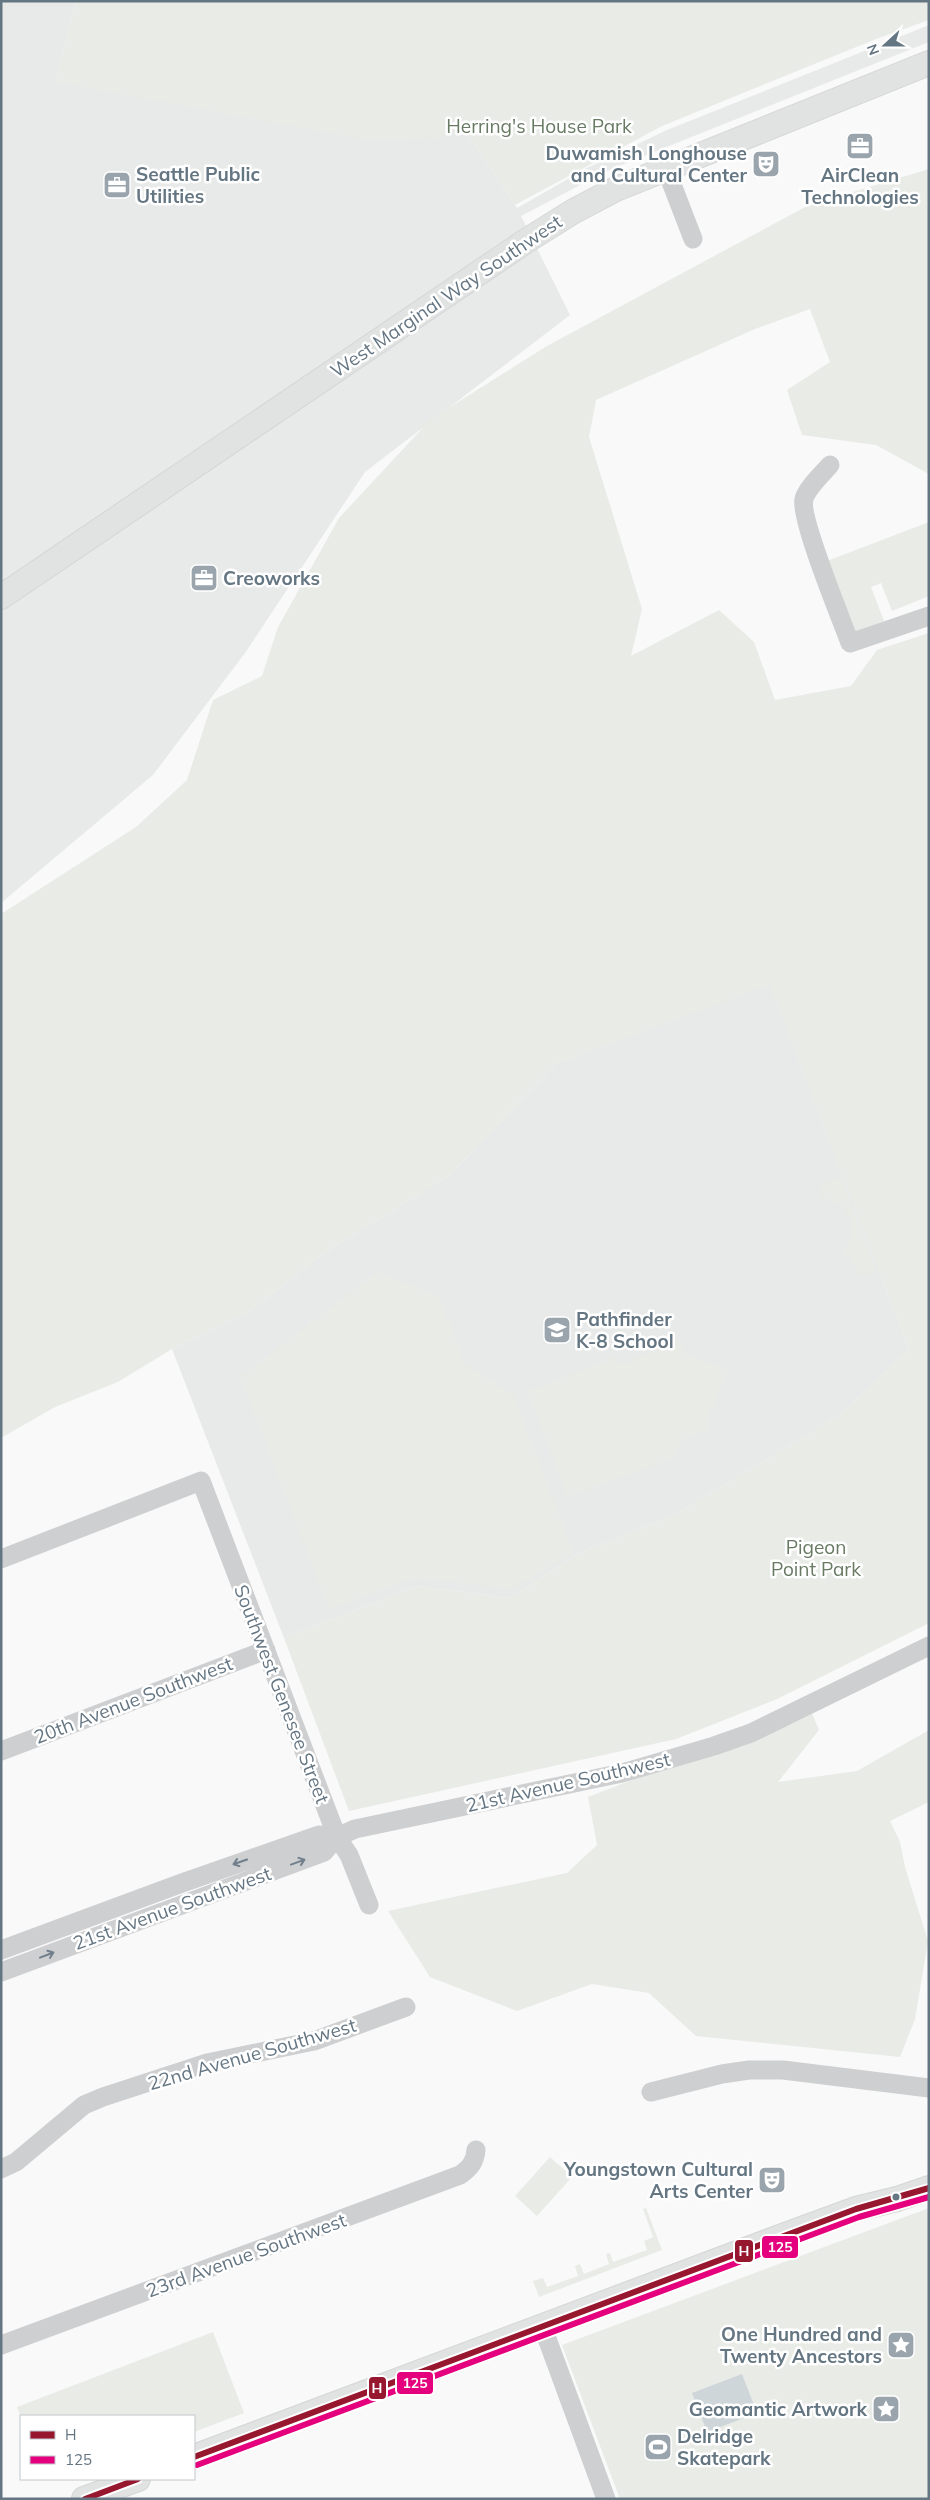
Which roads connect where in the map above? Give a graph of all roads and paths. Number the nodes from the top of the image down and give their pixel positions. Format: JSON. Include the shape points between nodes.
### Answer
{"nodes":[{"id":1,"x":929,"y":63,"type":"edge"},
{"id":2,"x":666,"y":169,"type":"junction"},
{"id":3,"x":693,"y":239,"type":"dead end"},
{"id":4,"x":830,"y":465,"type":"dead end"},
{"id":5,"x":1,"y":597,"type":"edge"},
{"id":6,"x":929,"y":616,"type":"edge"},
{"id":7,"x":1,"y":1558,"type":"edge"},
{"id":8,"x":929,"y":1646,"type":"edge"},
{"id":9,"x":266,"y":1650,"type":"junction"},
{"id":10,"x":1,"y":1751,"type":"edge"},
{"id":11,"x":337,"y":1837,"type":"junction"},
{"id":12,"x":369,"y":1905,"type":"dead end"},
{"id":13,"x":1,"y":1950,"type":"edge"},
{"id":14,"x":1,"y":1972,"type":"edge"},
{"id":15,"x":406,"y":2008,"type":"dead end"},
{"id":16,"x":929,"y":2088,"type":"edge"},
{"id":17,"x":651,"y":2092,"type":"dead end"},
{"id":18,"x":476,"y":2150,"type":"dead end"},
{"id":19,"x":1,"y":2169,"type":"edge"},
{"id":20,"x":929,"y":2188,"type":"edge"},
{"id":21,"x":542,"y":2325,"type":"junction"},
{"id":22,"x":1,"y":2345,"type":"edge"},
{"id":23,"x":195,"y":2458,"type":"edge"},
{"id":24,"x":136,"y":2480,"type":"edge"},
{"id":25,"x":115,"y":2494,"type":"edge"},
{"id":26,"x":84,"y":2499,"type":"edge"},
{"id":27,"x":606,"y":2499,"type":"edge"}],
"edges":[{"from":1,"to":2,"type":"main road","name":"West Marginal Way Southwest"},
{"from":2,"to":3,"type":"street"},
{"from":2,"to":5,"type":"main road","name":"West Marginal Way Southwest","via":[[590,202],[530,238]]},
{"from":4,"to":6,"type":"street","via":[[804,499],[804,510],[819,562],[850,643]]},
{"from":7,"to":9,"type":"street","name":"Southwest Genesee Street","via":[[201,1481]]},
{"from":8,"to":11,"type":"street","name":"21st Avenue Southwest","via":[[751,1733],[714,1746],[622,1774],[355,1830]]},
{"from":9,"to":10,"type":"street","name":"20th Avenue Southwest"},
{"from":9,"to":11,"type":"street","name":"Southwest Genesee Street"},
{"from":11,"to":12,"type":"street","name":"Southwest Genesee Street","via":[[349,1855]]},
{"from":11,"to":13,"type":"street","name":"21st Avenue Southwest","one_way":true,"via":[[319,1835]]},
{"from":14,"to":11,"type":"street","name":"21st Avenue Southwest","one_way":true,"via":[[324,1852]]},
{"from":15,"to":19,"type":"street","name":"22nd Avenue Southwest","via":[[314,2041],[207,2063],[103,2096],[84,2105],[16,2162]]},
{"from":16,"to":17,"type":"street","via":[[782,2070],[749,2070]]},
{"from":18,"to":22,"type":"street","name":"23rd Avenue Southwest","via":[[475,2160],[460,2175]]},
{"from":20,"to":21,"type":"main road","via":[[897,2200],[856,2209]]},
{"from":21,"to":23,"type":"main road"},
{"from":21,"to":27,"type":"street"},
{"from":24,"to":25,"type":"main road"},
{"from":25,"to":26,"type":"main road"}]}
